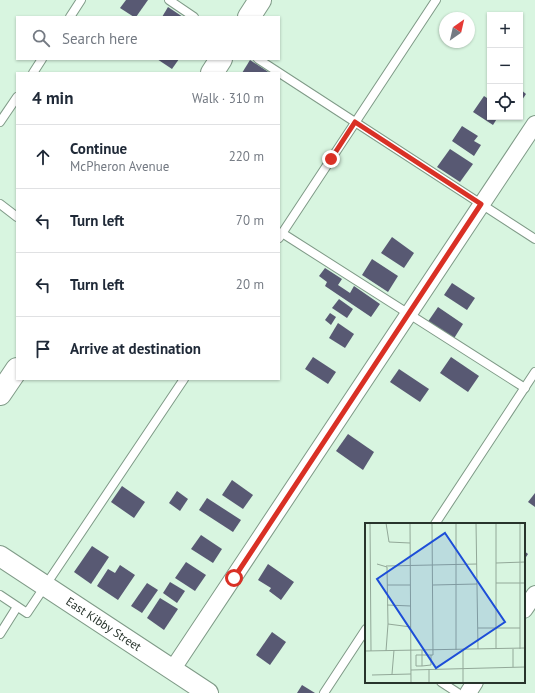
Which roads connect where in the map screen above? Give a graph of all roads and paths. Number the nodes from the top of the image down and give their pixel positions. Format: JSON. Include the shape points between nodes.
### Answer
{"nodes":[{"id":1,"x":81,"y":0,"type":"edge"},
{"id":2,"x":169,"y":0,"type":"edge"},
{"id":3,"x":260,"y":0,"type":"edge"},
{"id":4,"x":436,"y":0,"type":"edge"},
{"id":5,"x":71,"y":16,"type":"edge"},
{"id":6,"x":193,"y":16,"type":"edge"},
{"id":7,"x":250,"y":16,"type":"edge"},
{"id":8,"x":41,"y":60,"type":"edge"},
{"id":9,"x":220,"y":60,"type":"edge"},
{"id":10,"x":260,"y":60,"type":"edge"},
{"id":11,"x":35,"y":72,"type":"edge"},
{"id":12,"x":213,"y":72,"type":"edge"},
{"id":13,"x":278,"y":72,"type":"edge"},
{"id":14,"x":280,"y":73,"type":"edge"},
{"id":15,"x":16,"y":98,"type":"edge"},
{"id":16,"x":0,"y":122,"type":"edge"},
{"id":17,"x":355,"y":122,"type":"junction"},
{"id":18,"x":535,"y":124,"type":"edge"},
{"id":19,"x":0,"y":204,"type":"edge"},
{"id":20,"x":481,"y":204,"type":"junction"},
{"id":21,"x":16,"y":216,"type":"edge"},
{"id":22,"x":281,"y":236,"type":"edge"},
{"id":23,"x":535,"y":239,"type":"edge"},
{"id":24,"x":408,"y":314,"type":"junction"},
{"id":25,"x":535,"y":372,"type":"edge"},
{"id":26,"x":183,"y":380,"type":"edge"},
{"id":27,"x":524,"y":388,"type":"junction"},
{"id":28,"x":436,"y":523,"type":"edge"},
{"id":29,"x":0,"y":556,"type":"edge"},
{"id":30,"x":45,"y":586,"type":"junction"},
{"id":31,"x":535,"y":594,"type":"edge"},
{"id":32,"x":0,"y":595,"type":"edge"},
{"id":33,"x":17,"y":607,"type":"junction"},
{"id":34,"x":525,"y":609,"type":"edge"},
{"id":35,"x":365,"y":632,"type":"edge"},
{"id":36,"x":0,"y":634,"type":"edge"},
{"id":37,"x":172,"y":670,"type":"junction"},
{"id":38,"x":443,"y":683,"type":"edge"},
{"id":39,"x":474,"y":683,"type":"edge"},
{"id":40,"x":208,"y":693,"type":"edge"},
{"id":41,"x":324,"y":693,"type":"edge"},
{"id":42,"x":458,"y":693,"type":"edge"},
{"id":43,"x":468,"y":693,"type":"edge"}],
"edges":[{"from":1,"to":5,"type":"lane"},
{"from":2,"to":6,"type":"lane"},
{"from":3,"to":7,"type":"main road"},
{"from":4,"to":17,"type":"lane"},
{"from":8,"to":11,"type":"lane"},
{"from":9,"to":12,"type":"main road"},
{"from":10,"to":13,"type":"lane"},
{"from":14,"to":17,"type":"lane"},
{"from":15,"to":16,"type":"lane"},
{"from":17,"to":20,"type":"lane"},
{"from":17,"to":22,"type":"lane"},
{"from":18,"to":20,"type":"street"},
{"from":19,"to":21,"type":"lane"},
{"from":20,"to":23,"type":"lane"},
{"from":20,"to":24,"type":"street"},
{"from":22,"to":24,"type":"lane"},
{"from":24,"to":27,"type":"lane"},
{"from":24,"to":37,"type":"street"},
{"from":25,"to":27,"type":"lane"},
{"from":26,"to":30,"type":"lane"},
{"from":27,"to":28,"type":"lane"},
{"from":29,"to":30,"type":"street","name":"East Kibby Street"},
{"from":30,"to":33,"type":"lane","via":[[27,613]]},
{"from":30,"to":37,"type":"street","name":"East Kibby Street"},
{"from":31,"to":34,"type":"street"},
{"from":32,"to":33,"type":"lane"},
{"from":33,"to":36,"type":"lane"},
{"from":35,"to":41,"type":"lane"},
{"from":37,"to":40,"type":"street","name":"East Kibby Street"},
{"from":38,"to":42,"type":"lane"},
{"from":39,"to":43,"type":"street"}]}
